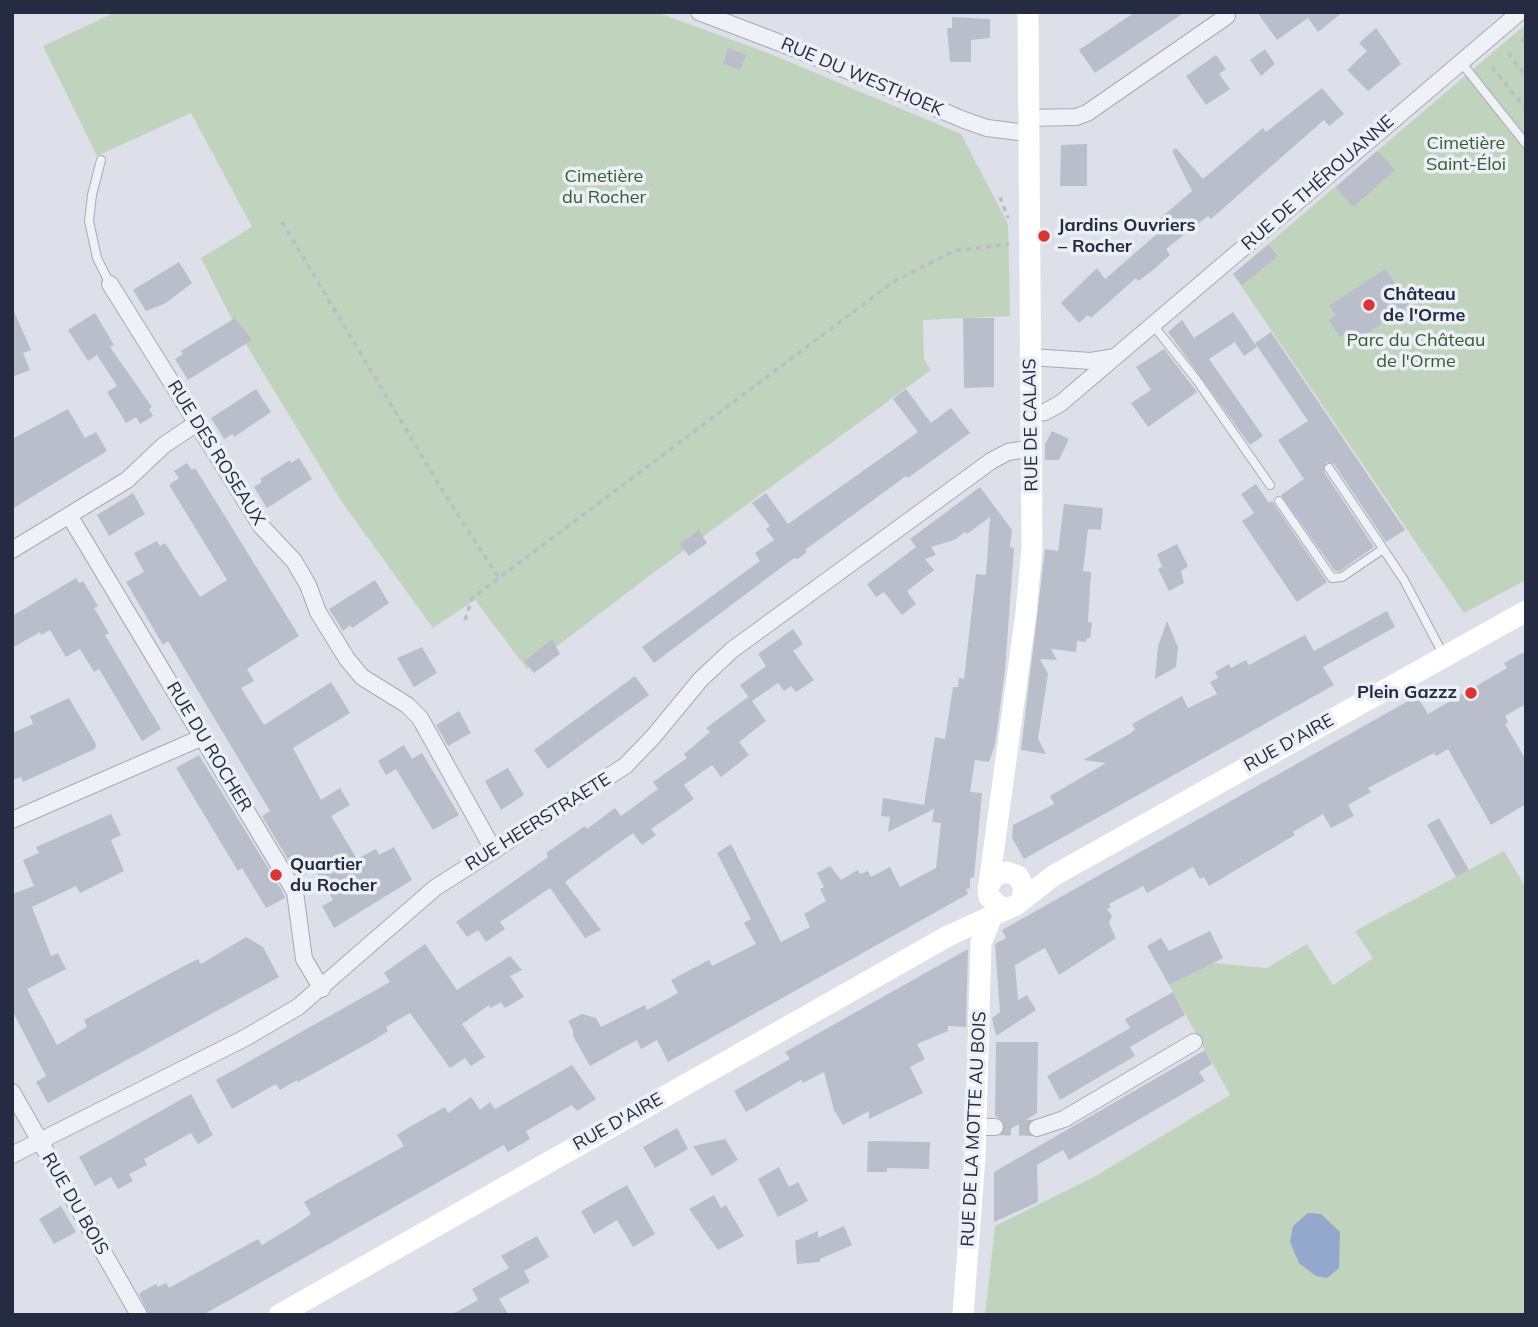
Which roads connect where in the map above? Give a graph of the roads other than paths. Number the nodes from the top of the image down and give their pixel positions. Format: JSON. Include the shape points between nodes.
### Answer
{"nodes":[{"id":1,"x":699,"y":12,"type":"edge"},
{"id":2,"x":1028,"y":12,"type":"edge"},
{"id":3,"x":1520,"y":12,"type":"edge"},
{"id":4,"x":1227,"y":16,"type":"dead end"},
{"id":5,"x":1460,"y":61,"type":"junction"},
{"id":6,"x":1027,"y":125,"type":"junction"},
{"id":7,"x":1526,"y":144,"type":"edge"},
{"id":8,"x":101,"y":160,"type":"dead end"},
{"id":9,"x":110,"y":284,"type":"joint"},
{"id":10,"x":1153,"y":325,"type":"junction"},
{"id":11,"x":1117,"y":356,"type":"junction"},
{"id":12,"x":1030,"y":357,"type":"junction"},
{"id":13,"x":1031,"y":414,"type":"junction"},
{"id":14,"x":197,"y":423,"type":"junction"},
{"id":15,"x":1032,"y":448,"type":"junction"},
{"id":16,"x":1329,"y":468,"type":"dead end"},
{"id":17,"x":1269,"y":485,"type":"dead end"},
{"id":18,"x":1279,"y":501,"type":"dead end"},
{"id":19,"x":69,"y":515,"type":"junction"},
{"id":20,"x":1383,"y":549,"type":"junction"},
{"id":21,"x":12,"y":550,"type":"edge"},
{"id":22,"x":1526,"y":611,"type":"edge"},
{"id":23,"x":1444,"y":656,"type":"junction"},
{"id":24,"x":203,"y":737,"type":"junction"},
{"id":25,"x":12,"y":820,"type":"edge"},
{"id":26,"x":996,"y":835,"type":"junction"},
{"id":27,"x":494,"y":851,"type":"junction"},
{"id":28,"x":988,"y":889,"type":"junction"},
{"id":29,"x":993,"y":910,"type":"junction"},
{"id":30,"x":322,"y":989,"type":"junction"},
{"id":31,"x":1194,"y":1042,"type":"dead end"},
{"id":32,"x":12,"y":1092,"type":"edge"},
{"id":33,"x":1037,"y":1128,"type":"tunnel mouth"},
{"id":34,"x":39,"y":1142,"type":"junction"},
{"id":35,"x":12,"y":1155,"type":"edge"},
{"id":36,"x":139,"y":1315,"type":"edge"},
{"id":37,"x":279,"y":1315,"type":"edge"},
{"id":38,"x":963,"y":1315,"type":"edge"}],
"edges":[{"from":1,"to":6,"type":"street","name":"RUE DU WESTHOEK","via":[[987,128]]},
{"from":2,"to":6,"type":"main road","name":"RUE DE CALAIS"},
{"from":3,"to":5,"type":"street","name":"RUE DE THÉROUANNE"},
{"from":4,"to":6,"type":"street","name":"RUE DU WESTHOEK","via":[[1087,113]]},
{"from":5,"to":7,"type":"lane"},
{"from":5,"to":10,"type":"street","name":"RUE DE THÉROUANNE"},
{"from":6,"to":12,"type":"main road","name":"RUE DE CALAIS"},
{"from":8,"to":9,"type":"lane","via":[[89,221],[97,258]]},
{"from":9,"to":14,"type":"street","name":"RUE DES ROSEAUX"},
{"from":10,"to":11,"type":"street","name":"RUE DE THÉROUANNE"},
{"from":10,"to":17,"type":"lane"},
{"from":11,"to":12,"type":"street","via":[[1091,362]]},
{"from":11,"to":13,"type":"street","name":"RUE DE THÉROUANNE","via":[[1061,403]]},
{"from":12,"to":13,"type":"main road","name":"RUE DE CALAIS"},
{"from":13,"to":15,"type":"main road","name":"RUE DE CALAIS"},
{"from":14,"to":19,"type":"street","via":[[164,445],[127,480]]},
{"from":14,"to":27,"type":"street","name":"RUE DES ROSEAUX","via":[[261,526],[294,561],[318,612],[352,666],[420,718]]},
{"from":15,"to":26,"type":"main road","name":"RUE DE CALAIS","via":[[1029,589]]},
{"from":15,"to":27,"type":"street","name":"RUE HEERSTRAETE","via":[[991,461],[732,650],[701,678],[625,766]]},
{"from":16,"to":20,"type":"lane"},
{"from":18,"to":20,"type":"lane","via":[[1332,578],[1342,577]]},
{"from":19,"to":21,"type":"street"},
{"from":19,"to":24,"type":"street","name":"RUE DU ROCHER"},
{"from":20,"to":23,"type":"lane"},
{"from":22,"to":23,"type":"main road","name":"RUE D'AIRE"},
{"from":23,"to":29,"type":"main road","name":"RUE D'AIRE"},
{"from":24,"to":25,"type":"street"},
{"from":24,"to":30,"type":"street","name":"RUE DU ROCHER","via":[[295,892],[306,966]]},
{"from":26,"to":28,"type":"main road","name":"RUE DE CALAIS"},
{"from":26,"to":29,"type":"main road","name":"RUE DE CALAIS","via":[[999,853]]},
{"from":27,"to":30,"type":"street","name":"RUE HEERSTRAETE","via":[[423,898]]},
{"from":28,"to":29,"type":"main road","name":"RUE D'AIRE"},
{"from":28,"to":29,"type":"main road","via":[[996,874]]},
{"from":29,"to":37,"type":"main road","name":"RUE D'AIRE"},
{"from":29,"to":38,"type":"main road","name":"RUE DE LA MOTTE AU BOIS","via":[[985,1127]]},
{"from":30,"to":34,"type":"street","name":"RUE HEERSTRAETE","via":[[260,1031]]},
{"from":31,"to":33,"type":"street","via":[[1064,1119]]},
{"from":32,"to":34,"type":"street","name":"RUE DU BOIS"},
{"from":34,"to":35,"type":"street","name":"RUE HEERSTRAETE"},
{"from":34,"to":36,"type":"street","name":"RUE DU BOIS"}]}
